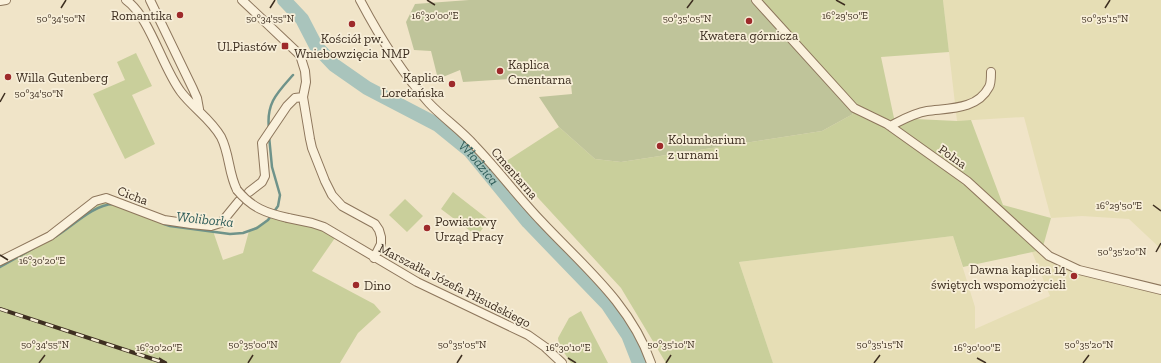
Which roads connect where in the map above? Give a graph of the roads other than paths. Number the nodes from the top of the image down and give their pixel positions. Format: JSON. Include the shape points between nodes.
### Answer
{"nodes":[{"id":1,"x":6,"y":0,"type":"edge"},
{"id":2,"x":126,"y":0,"type":"edge"},
{"id":3,"x":150,"y":0,"type":"edge"},
{"id":4,"x":242,"y":0,"type":"edge"},
{"id":5,"x":360,"y":0,"type":"edge"},
{"id":6,"x":756,"y":0,"type":"edge"},
{"id":7,"x":0,"y":1,"type":"edge"},
{"id":8,"x":991,"y":72,"type":"dead end"},
{"id":9,"x":304,"y":100,"type":"junction"},
{"id":10,"x":199,"y":109,"type":"junction"},
{"id":11,"x":890,"y":126,"type":"junction"},
{"id":12,"x":374,"y":258,"type":"junction"},
{"id":13,"x":0,"y":260,"type":"edge"},
{"id":14,"x":1161,"y":290,"type":"edge"},
{"id":15,"x":562,"y":363,"type":"edge"},
{"id":16,"x":651,"y":363,"type":"edge"}],
"edges":[{"from":1,"to":7,"type":"street"},
{"from":2,"to":10,"type":"street","via":[[133,5],[144,22],[180,91]]},
{"from":3,"to":10,"type":"street","via":[[193,89]]},
{"from":4,"to":9,"type":"street","via":[[300,55],[306,82]]},
{"from":5,"to":16,"type":"street","name":"Cmentarna","via":[[401,69],[429,103],[475,145],[539,220],[612,295],[637,331]]},
{"from":6,"to":11,"type":"street","name":"Polna","via":[[854,108]]},
{"from":8,"to":11,"type":"street","via":[[990,87],[978,100],[947,110],[927,111],[908,116]]},
{"from":9,"to":12,"type":"street","via":[[312,148],[332,195],[342,206],[375,224],[379,230],[381,244]]},
{"from":9,"to":13,"type":"street","name":"Cicha","via":[[296,98],[274,124],[262,143],[265,176],[262,182],[240,201],[221,223],[211,226],[164,220],[106,198],[95,201],[50,236]]},
{"from":10,"to":12,"type":"street","name":"Marszałka Józefa Piłsudskiego","bridge":true,"via":[[221,137],[230,174],[237,190],[246,200],[264,212],[324,227]]},
{"from":11,"to":14,"type":"street","name":"Polna","via":[[967,181],[1049,256],[1079,270]]},
{"from":12,"to":15,"type":"street","name":"Marszałka Józefa Piłsudskiego","via":[[417,282],[528,335],[545,346]]}]}
